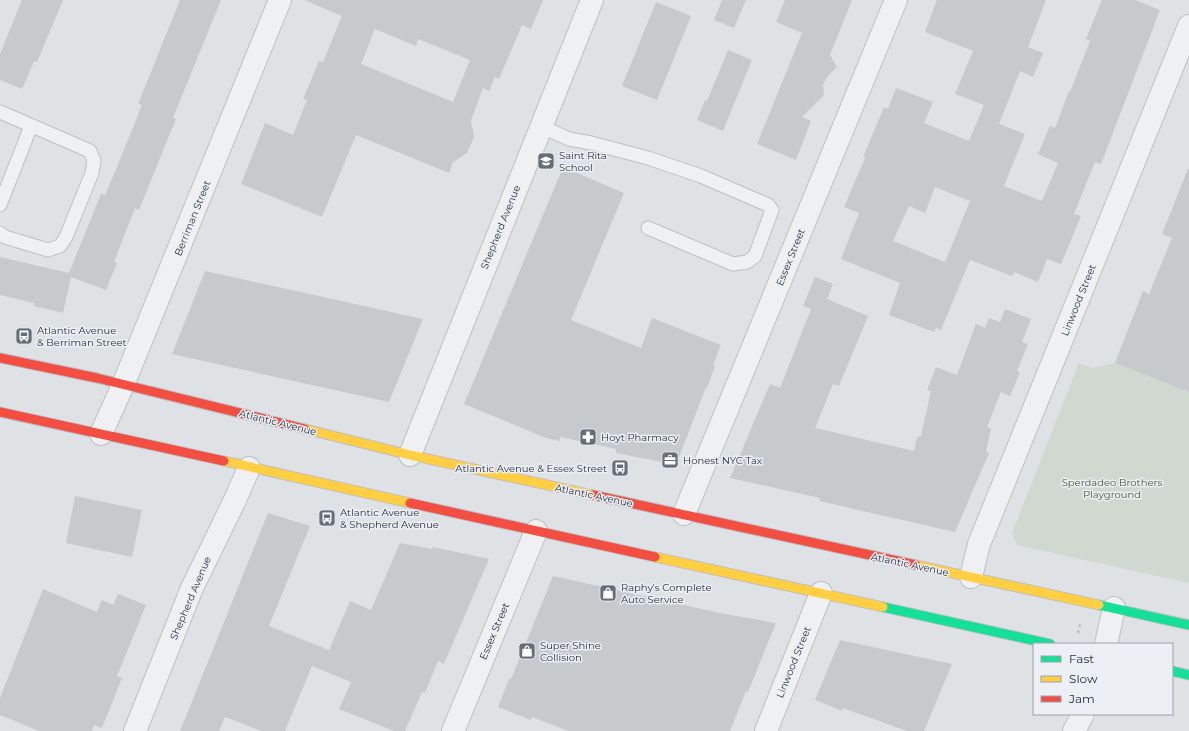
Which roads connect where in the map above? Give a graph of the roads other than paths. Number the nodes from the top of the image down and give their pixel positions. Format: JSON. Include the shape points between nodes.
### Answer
{"nodes":[{"id":1,"x":280,"y":0,"type":"edge"},
{"id":2,"x":592,"y":0,"type":"edge"},
{"id":3,"x":896,"y":0,"type":"edge"},
{"id":4,"x":1189,"y":26,"type":"edge"},
{"id":5,"x":0,"y":112,"type":"edge"},
{"id":6,"x":31,"y":126,"type":"junction"},
{"id":7,"x":540,"y":126,"type":"junction"},
{"id":8,"x":0,"y":205,"type":"edge"},
{"id":9,"x":648,"y":228,"type":"dead end"},
{"id":10,"x":0,"y":233,"type":"edge"},
{"id":11,"x":0,"y":358,"type":"edge"},
{"id":12,"x":124,"y":385,"type":"junction"},
{"id":13,"x":0,"y":412,"type":"edge"},
{"id":14,"x":102,"y":434,"type":"junction"},
{"id":15,"x":410,"y":455,"type":"junction"},
{"id":16,"x":249,"y":468,"type":"junction"},
{"id":17,"x":684,"y":514,"type":"junction"},
{"id":18,"x":536,"y":531,"type":"junction"},
{"id":19,"x":971,"y":577,"type":"junction"},
{"id":20,"x":821,"y":593,"type":"junction"},
{"id":21,"x":1114,"y":608,"type":"junction"},
{"id":22,"x":1189,"y":625,"type":"edge"},
{"id":23,"x":1046,"y":643,"type":"edge"},
{"id":24,"x":1106,"y":643,"type":"edge"},
{"id":25,"x":1173,"y":671,"type":"edge"},
{"id":26,"x":1189,"y":675,"type":"edge"},
{"id":27,"x":1082,"y":715,"type":"edge"},
{"id":28,"x":135,"y":731,"type":"edge"},
{"id":29,"x":453,"y":731,"type":"edge"},
{"id":30,"x":766,"y":731,"type":"edge"},
{"id":31,"x":1074,"y":731,"type":"edge"}],
"edges":[{"from":1,"to":12,"type":"street","name":"Berriman Street"},
{"from":2,"to":7,"type":"street","name":"Shepherd Avenue"},
{"from":3,"to":17,"type":"street","name":"Essex Street"},
{"from":4,"to":19,"type":"street","name":"Linwood Street","via":[[979,544]]},
{"from":5,"to":6,"type":"lane"},
{"from":6,"to":8,"type":"lane"},
{"from":6,"to":10,"type":"lane","via":[[90,151],[94,161],[92,173],[60,246],[48,250],[5,237]]},
{"from":7,"to":9,"type":"lane","via":[[569,139],[648,158],[701,176],[768,204],[772,210],[754,256],[747,262],[733,264]]},
{"from":7,"to":15,"type":"street","name":"Shepherd Avenue"},
{"from":11,"to":12,"type":"main road","name":"Atlantic Avenue"},
{"from":12,"to":14,"type":"street","name":"Berriman Street"},
{"from":12,"to":15,"type":"main road","name":"Atlantic Avenue"},
{"from":13,"to":14,"type":"main road"},
{"from":14,"to":16,"type":"main road"},
{"from":15,"to":17,"type":"main road","name":"Atlantic Avenue"},
{"from":16,"to":18,"type":"main road"},
{"from":16,"to":28,"type":"street","name":"Shepherd Avenue","via":[[192,588]]},
{"from":17,"to":19,"type":"main road","name":"Atlantic Avenue"},
{"from":18,"to":20,"type":"main road"},
{"from":18,"to":29,"type":"street","name":"Essex Street"},
{"from":19,"to":21,"type":"main road","name":"Atlantic Avenue"},
{"from":20,"to":23,"type":"main road"},
{"from":20,"to":30,"type":"street","name":"Linwood Street"},
{"from":21,"to":22,"type":"main road","name":"Atlantic Avenue"},
{"from":21,"to":24,"type":"street"},
{"from":25,"to":26,"type":"main road"},
{"from":27,"to":31,"type":"street"}]}
